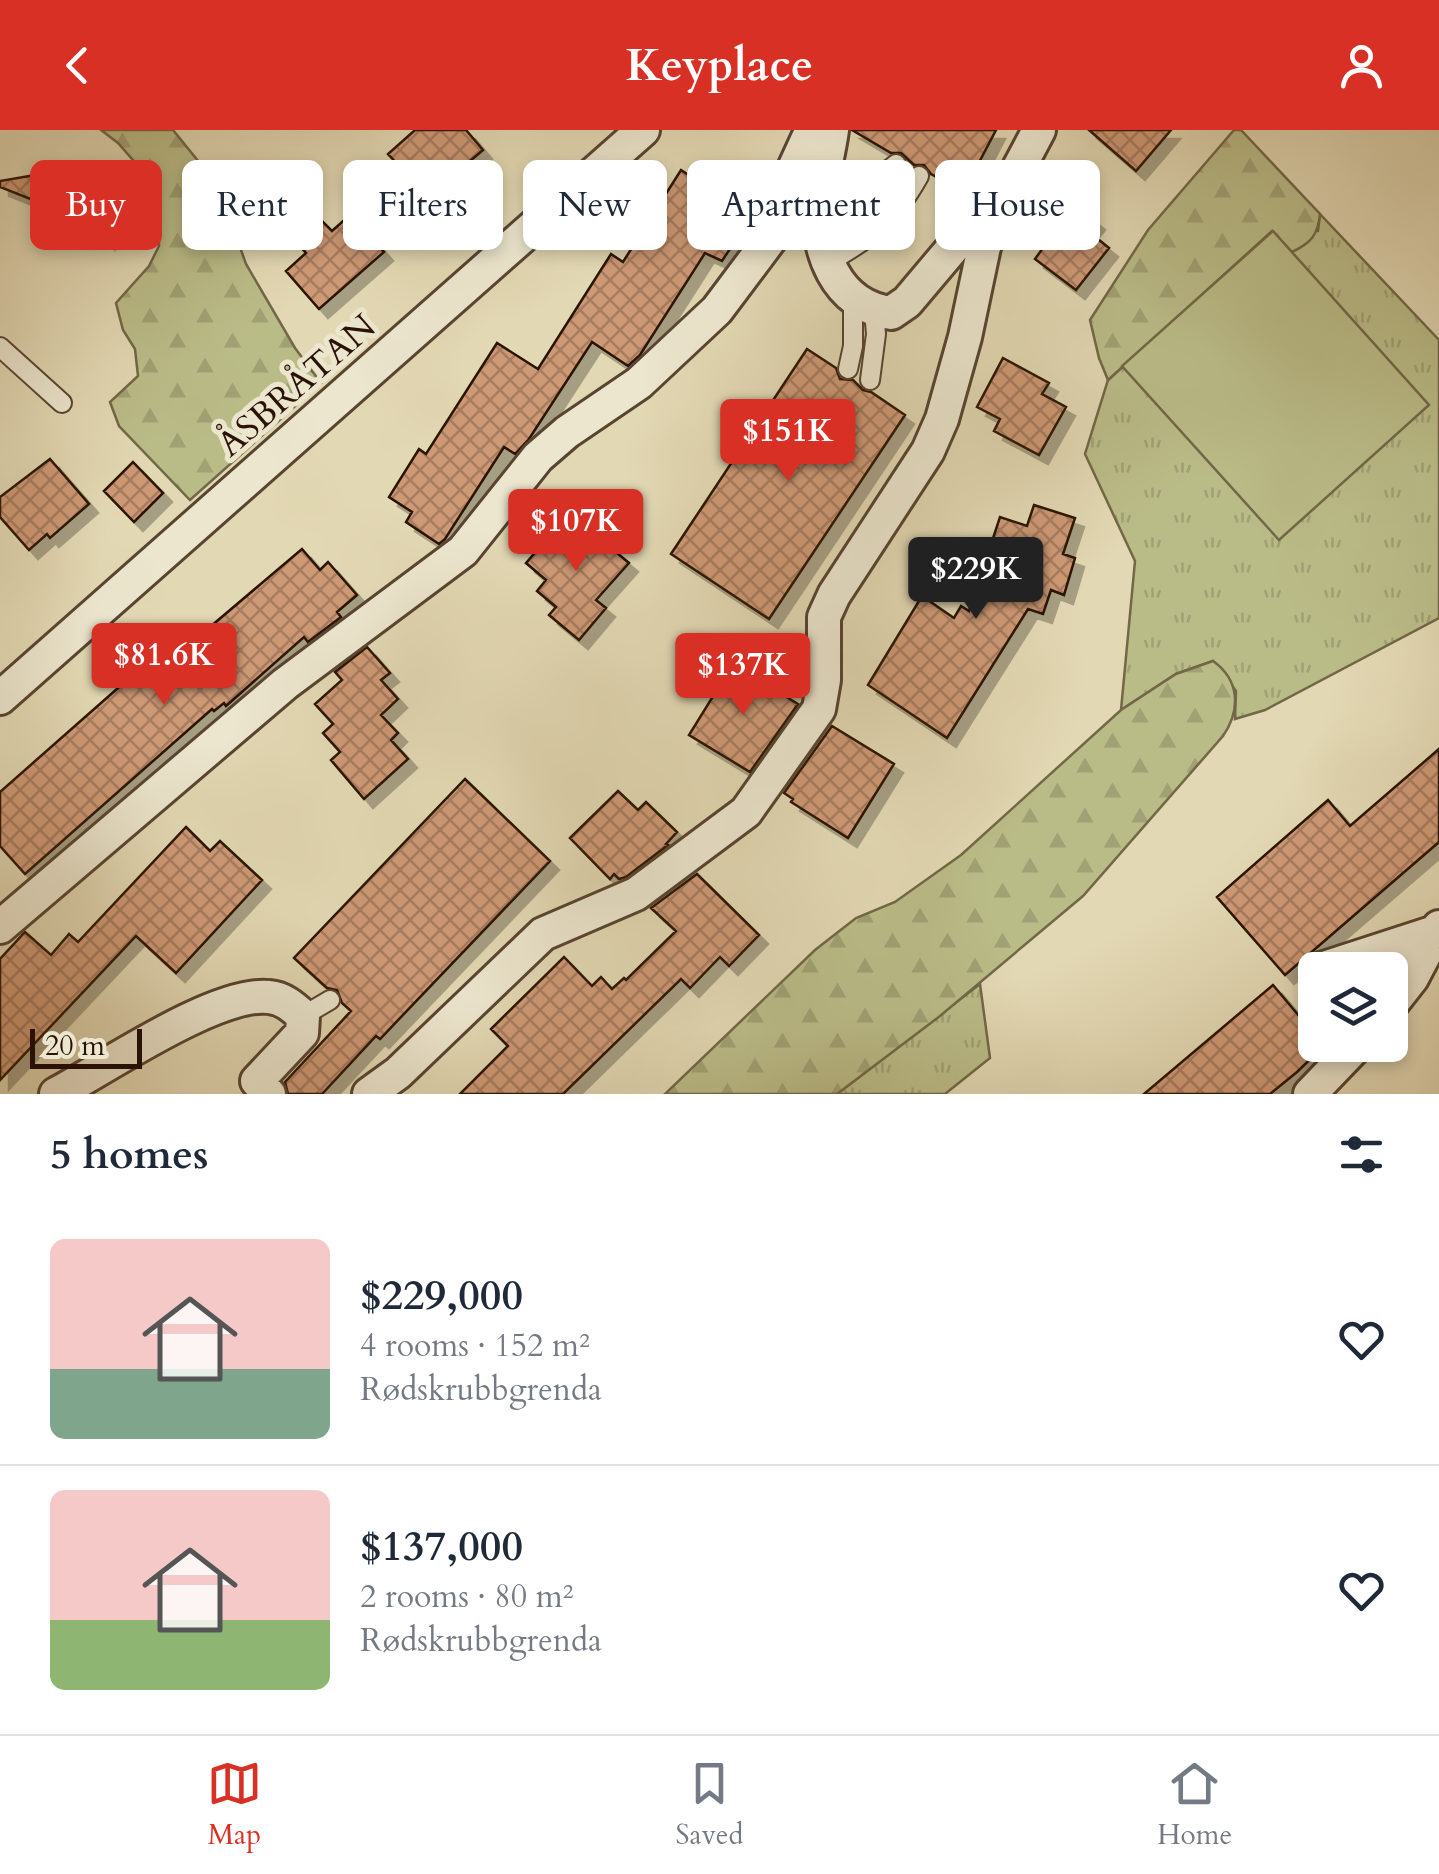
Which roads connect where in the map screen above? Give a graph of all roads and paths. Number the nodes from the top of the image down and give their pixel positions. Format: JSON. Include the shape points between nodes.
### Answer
{"nodes":[{"id":1,"x":644,"y":130,"type":"edge"},
{"id":2,"x":818,"y":130,"type":"edge"},
{"id":3,"x":832,"y":130,"type":"edge"},
{"id":4,"x":1039,"y":130,"type":"edge"},
{"id":5,"x":826,"y":160,"type":"edge"},
{"id":6,"x":1024,"y":160,"type":"edge"},
{"id":7,"x":919,"y":176,"type":"dead end"},
{"id":8,"x":824,"y":250,"type":"edge"},
{"id":9,"x":951,"y":250,"type":"edge"},
{"id":10,"x":983,"y":250,"type":"edge"},
{"id":11,"x":828,"y":264,"type":"junction"},
{"id":12,"x":864,"y":305,"type":"junction"},
{"id":13,"x":0,"y":348,"type":"edge"},
{"id":14,"x":848,"y":370,"type":"dead end"},
{"id":15,"x":870,"y":380,"type":"dead end"},
{"id":16,"x":62,"y":403,"type":"dead end"},
{"id":17,"x":0,"y":698,"type":"edge"},
{"id":18,"x":0,"y":926,"type":"edge"},
{"id":19,"x":1437,"y":929,"type":"edge"},
{"id":20,"x":1371,"y":952,"type":"edge"},
{"id":21,"x":1408,"y":983,"type":"edge"},
{"id":22,"x":1341,"y":1062,"type":"edge"},
{"id":23,"x":256,"y":1090,"type":"edge"},
{"id":24,"x":56,"y":1094,"type":"edge"},
{"id":25,"x":370,"y":1094,"type":"edge"},
{"id":26,"x":1310,"y":1094,"type":"edge"}],
"edges":[{"from":1,"to":17,"type":"street","name":"ÅSBRÅTAN"},
{"from":2,"to":18,"type":"street","via":[[791,175],[774,234],[717,310],[639,383],[538,457],[463,551],[286,684]]},
{"from":3,"to":5,"type":"street"},
{"from":4,"to":6,"type":"street"},
{"from":7,"to":11,"type":"lane","via":[[881,230]]},
{"from":8,"to":11,"type":"street"},
{"from":9,"to":12,"type":"street","via":[[891,313]]},
{"from":10,"to":25,"type":"street","via":[[942,420],[824,618],[819,710],[746,812],[636,894],[543,934]]},
{"from":11,"to":12,"type":"street"},
{"from":12,"to":14,"type":"lane"},
{"from":12,"to":15,"type":"lane","via":[[876,334]]},
{"from":13,"to":16,"type":"lane"},
{"from":19,"to":20,"type":"street"},
{"from":19,"to":21,"type":"street"},
{"from":22,"to":26,"type":"street"},
{"from":23,"to":24,"type":"street","via":[[316,1008],[271,996],[241,998]]}]}
